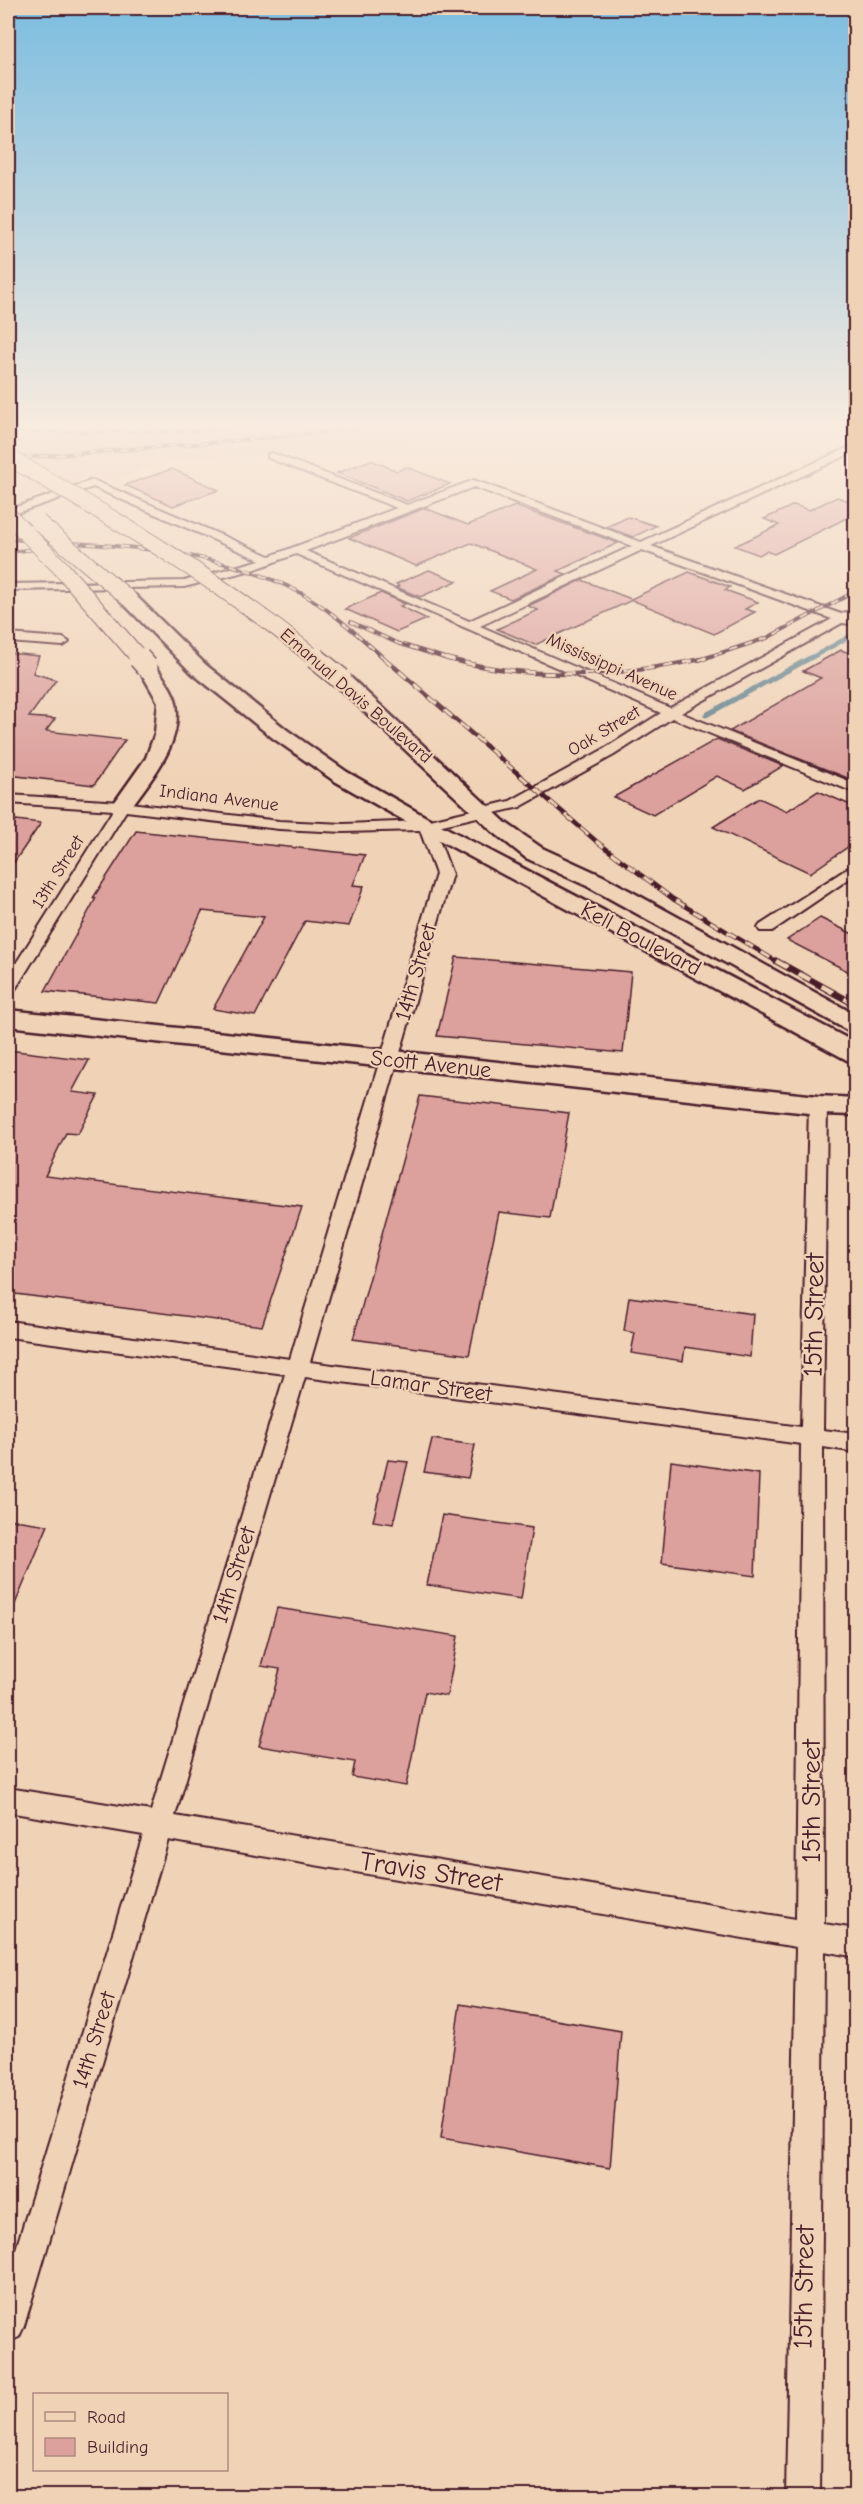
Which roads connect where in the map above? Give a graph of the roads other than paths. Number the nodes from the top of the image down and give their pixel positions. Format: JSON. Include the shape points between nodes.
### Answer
{"nodes":[{"id":1,"x":33,"y":540,"type":"edge"},
{"id":2,"x":60,"y":540,"type":"edge"},
{"id":3,"x":144,"y":540,"type":"edge"},
{"id":4,"x":223,"y":540,"type":"edge"},
{"id":5,"x":322,"y":540,"type":"edge"},
{"id":6,"x":625,"y":540,"type":"edge"},
{"id":7,"x":654,"y":540,"type":"edge"},
{"id":8,"x":641,"y":546,"type":"junction"},
{"id":9,"x":295,"y":550,"type":"junction"},
{"id":10,"x":269,"y":560,"type":"junction"},
{"id":11,"x":8,"y":587,"type":"edge"},
{"id":12,"x":855,"y":611,"type":"edge"},
{"id":13,"x":841,"y":619,"type":"junction"},
{"id":14,"x":855,"y":624,"type":"edge"},
{"id":15,"x":471,"y":625,"type":"junction"},
{"id":16,"x":8,"y":638,"type":"edge"},
{"id":17,"x":63,"y":642,"type":"dead end"},
{"id":18,"x":671,"y":713,"type":"junction"},
{"id":19,"x":855,"y":789,"type":"edge"},
{"id":20,"x":8,"y":799,"type":"edge"},
{"id":21,"x":122,"y":806,"type":"junction"},
{"id":22,"x":483,"y":811,"type":"junction"},
{"id":23,"x":426,"y":825,"type":"junction"},
{"id":24,"x":855,"y":867,"type":"edge"},
{"id":25,"x":766,"y":928,"type":"dead end"},
{"id":26,"x":8,"y":988,"type":"edge"},
{"id":27,"x":8,"y":1017,"type":"edge"},
{"id":28,"x":855,"y":1024,"type":"edge"},
{"id":29,"x":855,"y":1054,"type":"edge"},
{"id":30,"x":390,"y":1060,"type":"junction"},
{"id":31,"x":818,"y":1106,"type":"junction"},
{"id":32,"x":855,"y":1107,"type":"edge"},
{"id":33,"x":8,"y":1329,"type":"edge"},
{"id":34,"x":296,"y":1368,"type":"junction"},
{"id":35,"x":812,"y":1437,"type":"junction"},
{"id":36,"x":855,"y":1443,"type":"edge"},
{"id":37,"x":8,"y":1800,"type":"edge"},
{"id":38,"x":159,"y":1827,"type":"junction"},
{"id":39,"x":810,"y":1935,"type":"junction"},
{"id":40,"x":855,"y":1943,"type":"edge"},
{"id":41,"x":8,"y":2326,"type":"edge"},
{"id":42,"x":803,"y":2496,"type":"edge"}],
"edges":[{"from":1,"to":21,"type":"main road","bridge":true,"via":[[147,666],[167,702],[165,733],[156,758]]},
{"from":2,"to":23,"type":"main road","bridge":true,"via":[[129,599],[199,669],[280,734],[340,776]]},
{"from":3,"to":22,"type":"main road","name":"Emanual Davis Boulevard","bridge":true,"via":[[275,626],[341,679]]},
{"from":4,"to":10,"type":"street"},
{"from":5,"to":9,"type":"street"},
{"from":6,"to":8,"type":"street"},
{"from":7,"to":8,"type":"street"},
{"from":8,"to":13,"type":"street"},
{"from":8,"to":15,"type":"street"},
{"from":9,"to":10,"type":"street"},
{"from":9,"to":15,"type":"street","name":"Mississippi Avenue"},
{"from":10,"to":11,"type":"street","via":[[171,586]]},
{"from":12,"to":13,"type":"street","name":"Oak Street"},
{"from":13,"to":14,"type":"street"},
{"from":13,"to":18,"type":"street","name":"Oak Street"},
{"from":15,"to":18,"type":"street","name":"Mississippi Avenue"},
{"from":16,"to":17,"type":"street"},
{"from":18,"to":19,"type":"street","name":"Mississippi Avenue"},
{"from":18,"to":22,"type":"street","name":"Oak Street","via":[[515,804]]},
{"from":20,"to":21,"type":"street","name":"Indiana Avenue"},
{"from":21,"to":23,"type":"street","name":"Indiana Avenue","via":[[279,825]]},
{"from":21,"to":26,"type":"street","name":"13th Street"},
{"from":22,"to":23,"type":"street","name":"Oak Street"},
{"from":22,"to":28,"type":"main road","name":"Kell Boulevard","via":[[534,853],[595,881]]},
{"from":23,"to":29,"type":"main road","name":"Kell Boulevard"},
{"from":23,"to":30,"type":"street","name":"14th Street","via":[[444,874]]},
{"from":24,"to":25,"type":"street"},
{"from":27,"to":30,"type":"main road","name":"Scott Avenue"},
{"from":30,"to":31,"type":"main road","name":"Scott Avenue"},
{"from":30,"to":34,"type":"street","name":"14th Street"},
{"from":31,"to":32,"type":"main road","name":"Scott Avenue"},
{"from":31,"to":35,"type":"street","name":"15th Street"},
{"from":33,"to":34,"type":"street","name":"Lamar Street"},
{"from":34,"to":35,"type":"street","name":"Lamar Street"},
{"from":34,"to":38,"type":"street","name":"14th Street"},
{"from":35,"to":36,"type":"street","name":"Lamar Street"},
{"from":35,"to":39,"type":"street","name":"15th Street"},
{"from":37,"to":38,"type":"street","name":"Travis Street"},
{"from":38,"to":39,"type":"street","name":"Travis Street"},
{"from":38,"to":41,"type":"street","name":"14th Street"},
{"from":39,"to":40,"type":"street","name":"Travis Street"},
{"from":39,"to":42,"type":"street","name":"15th Street"}]}
